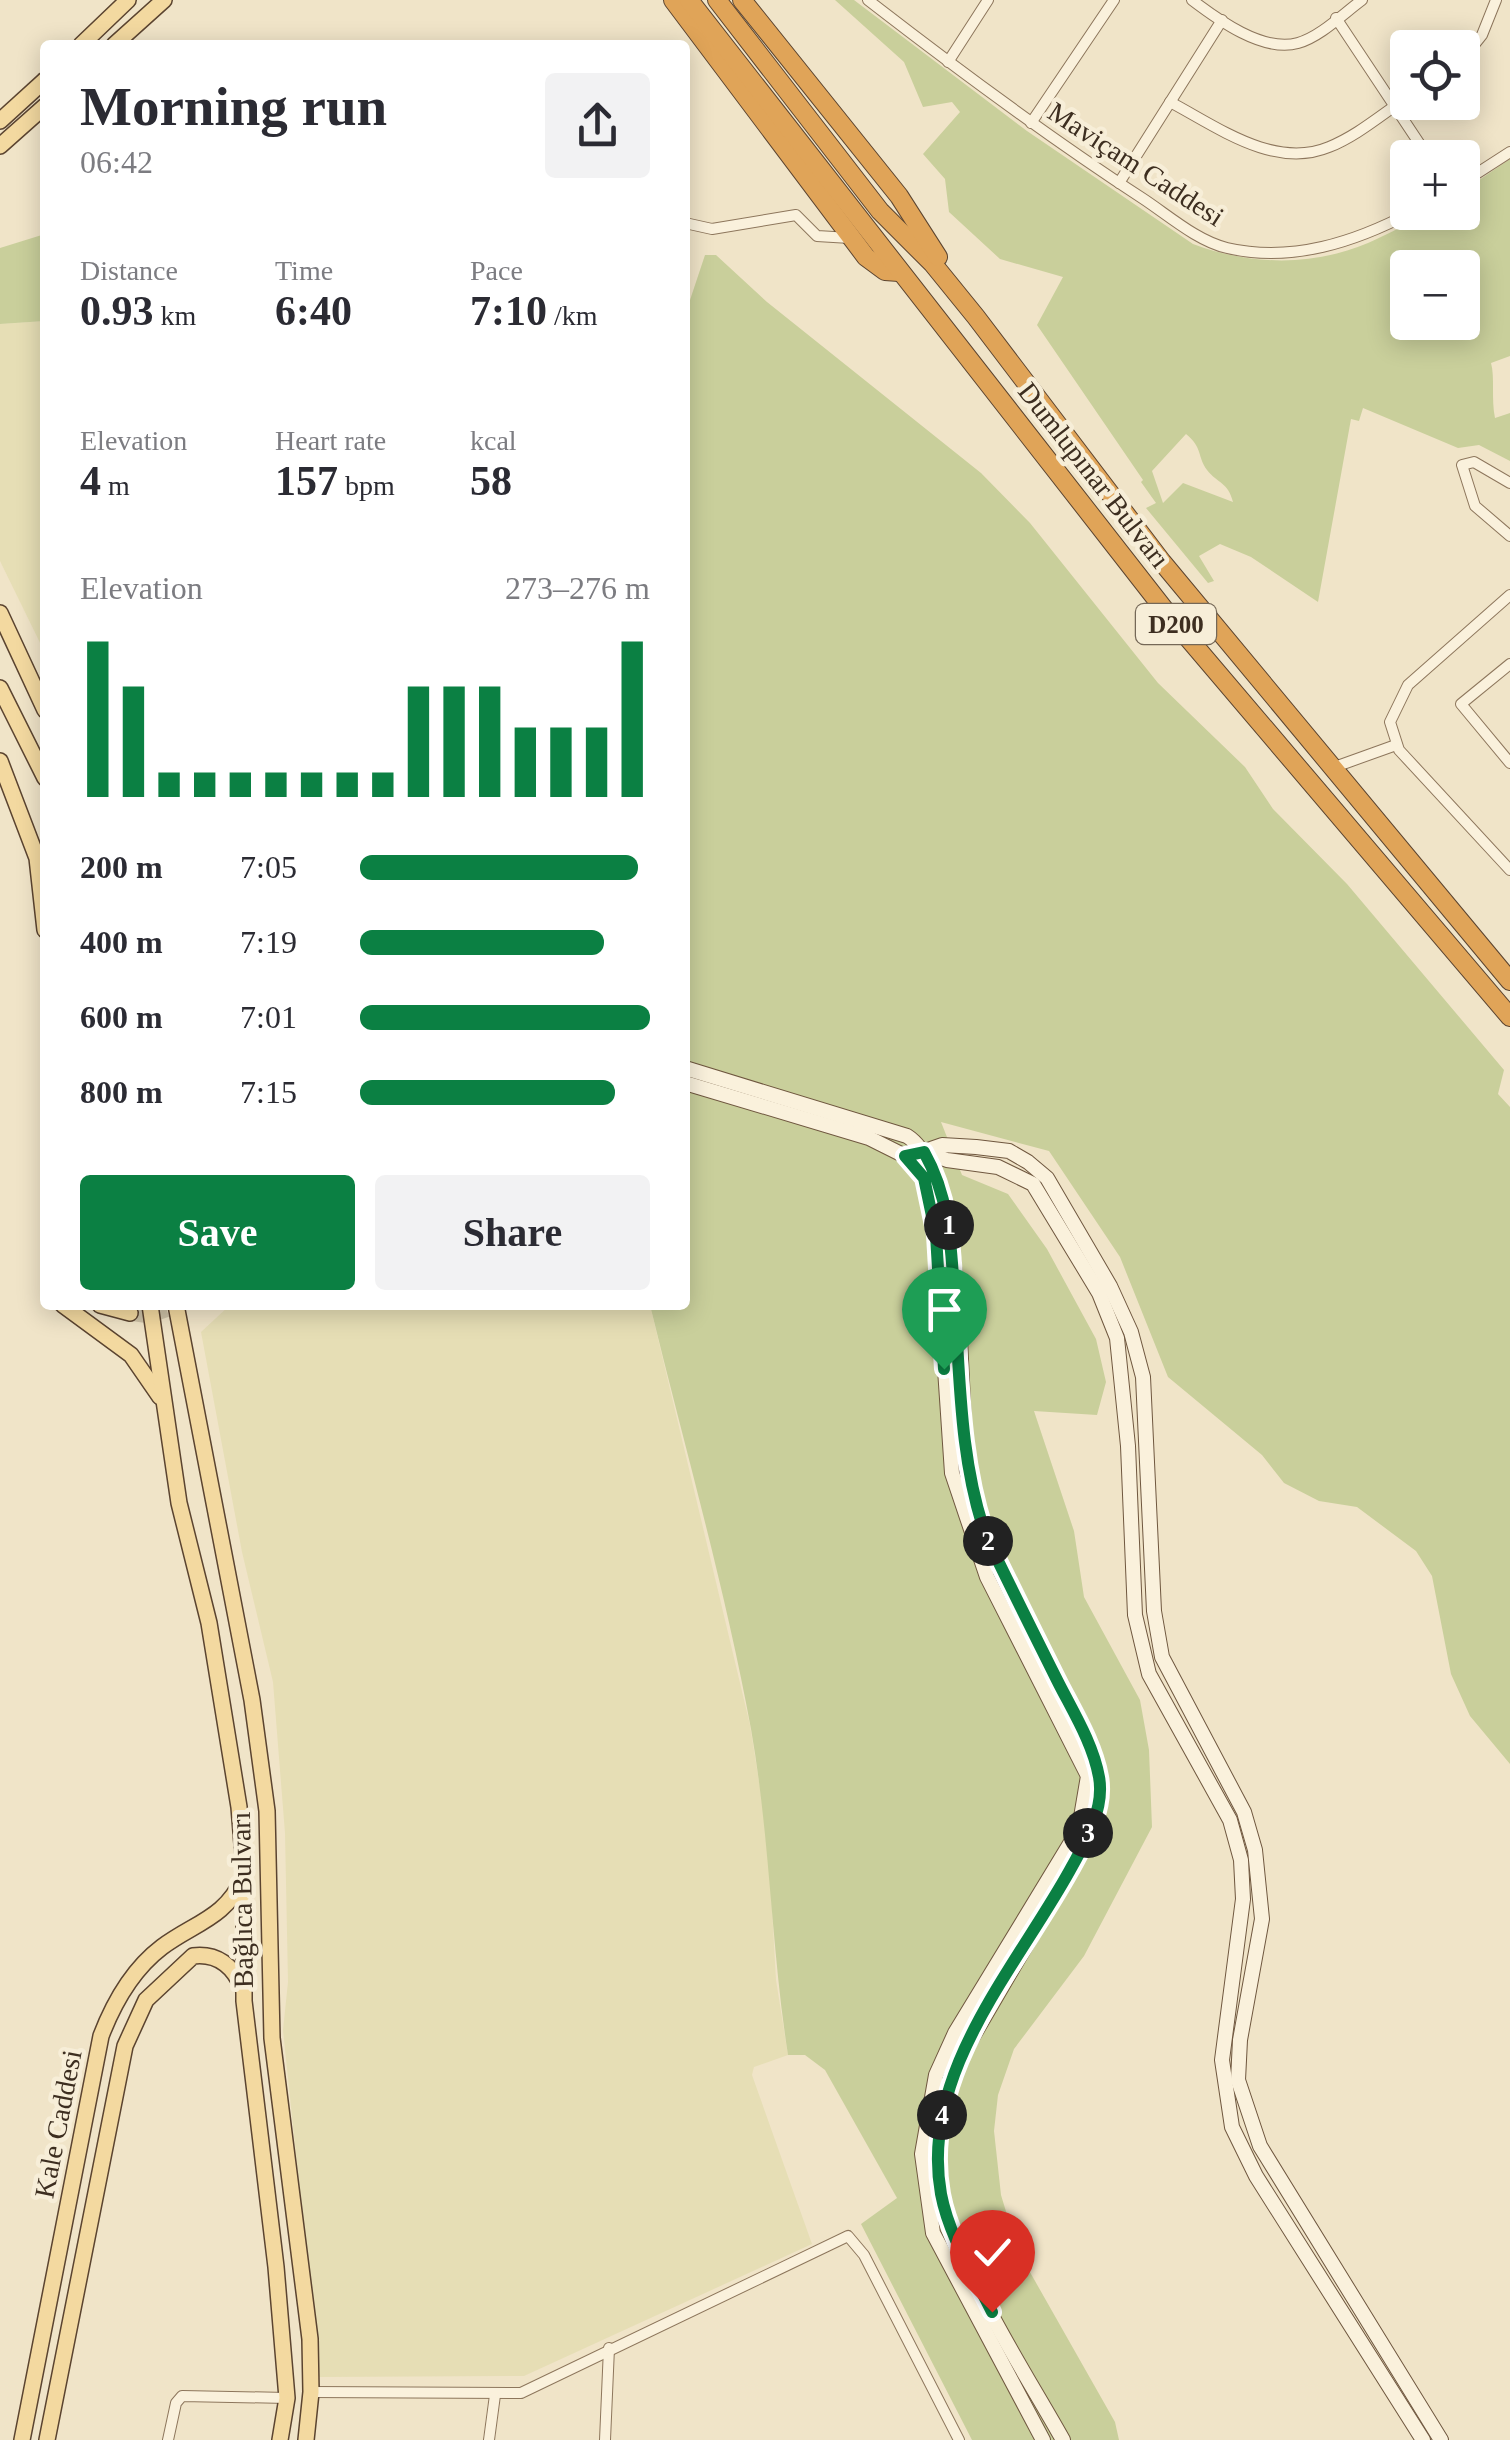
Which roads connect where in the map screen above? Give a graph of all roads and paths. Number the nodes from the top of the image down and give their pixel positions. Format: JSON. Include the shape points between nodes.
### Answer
{"nodes":[{"id":1,"x":128,"y":0,"type":"edge"},
{"id":2,"x":164,"y":0,"type":"edge"},
{"id":3,"x":673,"y":0,"type":"edge"},
{"id":4,"x":689,"y":0,"type":"edge"},
{"id":5,"x":717,"y":0,"type":"edge"},
{"id":6,"x":742,"y":0,"type":"edge"},
{"id":7,"x":868,"y":0,"type":"edge"},
{"id":8,"x":988,"y":0,"type":"edge"},
{"id":9,"x":1114,"y":0,"type":"edge"},
{"id":10,"x":1192,"y":0,"type":"edge"},
{"id":11,"x":1362,"y":0,"type":"edge"},
{"id":12,"x":1496,"y":0,"type":"edge"},
{"id":13,"x":1336,"y":18,"type":"junction"},
{"id":14,"x":1222,"y":20,"type":"junction"},
{"id":15,"x":1480,"y":38,"type":"edge"},
{"id":16,"x":86,"y":40,"type":"edge"},
{"id":17,"x":120,"y":40,"type":"edge"},
{"id":18,"x":948,"y":62,"type":"junction"},
{"id":19,"x":40,"y":85,"type":"edge"},
{"id":20,"x":1390,"y":100,"type":"edge"},
{"id":21,"x":1170,"y":102,"type":"junction"},
{"id":22,"x":1390,"y":109,"type":"edge"},
{"id":23,"x":40,"y":110,"type":"edge"},
{"id":24,"x":0,"y":121,"type":"edge"},
{"id":25,"x":1031,"y":123,"type":"junction"},
{"id":26,"x":0,"y":146,"type":"edge"},
{"id":27,"x":1510,"y":152,"type":"edge"},
{"id":28,"x":1480,"y":172,"type":"edge"},
{"id":29,"x":1119,"y":183,"type":"junction"},
{"id":30,"x":1390,"y":221,"type":"edge"},
{"id":31,"x":690,"y":224,"type":"edge"},
{"id":32,"x":857,"y":232,"type":"junction"},
{"id":33,"x":976,"y":317,"type":"junction"},
{"id":34,"x":1510,"y":483,"type":"edge"},
{"id":35,"x":1510,"y":536,"type":"edge"},
{"id":36,"x":1510,"y":595,"type":"edge"},
{"id":37,"x":0,"y":613,"type":"edge"},
{"id":38,"x":1510,"y":664,"type":"edge"},
{"id":39,"x":0,"y":688,"type":"edge"},
{"id":40,"x":40,"y":699,"type":"edge"},
{"id":41,"x":1396,"y":745,"type":"junction"},
{"id":42,"x":0,"y":761,"type":"edge"},
{"id":43,"x":1510,"y":763,"type":"edge"},
{"id":44,"x":40,"y":768,"type":"edge"},
{"id":45,"x":1332,"y":768,"type":"junction"},
{"id":46,"x":1510,"y":870,"type":"edge"},
{"id":47,"x":40,"y":883,"type":"edge"},
{"id":48,"x":1510,"y":981,"type":"edge"},
{"id":49,"x":1510,"y":1017,"type":"edge"},
{"id":50,"x":690,"y":1070,"type":"edge"},
{"id":51,"x":690,"y":1084,"type":"edge"},
{"id":52,"x":924,"y":1152,"type":"junction"},
{"id":53,"x":905,"y":1156,"type":"junction"},
{"id":54,"x":70,"y":1310,"type":"edge"},
{"id":55,"x":117,"y":1310,"type":"edge"},
{"id":56,"x":151,"y":1310,"type":"edge"},
{"id":57,"x":177,"y":1310,"type":"edge"},
{"id":58,"x":130,"y":1314,"type":"dead end"},
{"id":59,"x":166,"y":1413,"type":"junction"},
{"id":60,"x":244,"y":1874,"type":"junction"},
{"id":61,"x":244,"y":2002,"type":"junction"},
{"id":62,"x":610,"y":2348,"type":"junction"},
{"id":63,"x":311,"y":2392,"type":"junction"},
{"id":64,"x":495,"y":2395,"type":"junction"},
{"id":65,"x":286,"y":2398,"type":"junction"},
{"id":66,"x":22,"y":2440,"type":"edge"},
{"id":67,"x":47,"y":2440,"type":"edge"},
{"id":68,"x":168,"y":2440,"type":"edge"},
{"id":69,"x":280,"y":2440,"type":"edge"},
{"id":70,"x":306,"y":2440,"type":"edge"},
{"id":71,"x":489,"y":2440,"type":"edge"},
{"id":72,"x":605,"y":2440,"type":"edge"},
{"id":73,"x":959,"y":2440,"type":"edge"},
{"id":74,"x":1043,"y":2440,"type":"edge"},
{"id":75,"x":1063,"y":2440,"type":"edge"},
{"id":76,"x":1423,"y":2440,"type":"edge"},
{"id":77,"x":1441,"y":2440,"type":"edge"}],
"edges":[{"from":1,"to":16,"type":"main road"},
{"from":2,"to":17,"type":"main road"},
{"from":3,"to":32,"type":"highway"},
{"from":4,"to":32,"type":"highway","name":"Dumlupınar Bulvarı","number":"D200"},
{"from":5,"to":33,"type":"highway","name":"Dumlupınar Bulvarı","number":"D200","via":[[880,211]]},
{"from":6,"to":33,"type":"highway","via":[[899,196]]},
{"from":7,"to":18,"type":"street","name":"Maviçam Caddesi"},
{"from":8,"to":18,"type":"street"},
{"from":9,"to":25,"type":"street"},
{"from":10,"to":14,"type":"street"},
{"from":11,"to":13,"type":"street"},
{"from":12,"to":15,"type":"street"},
{"from":13,"to":14,"type":"street","via":[[1302,42],[1283,45]]},
{"from":13,"to":20,"type":"street"},
{"from":14,"to":21,"type":"street"},
{"from":18,"to":25,"type":"street","name":"Maviçam Caddesi"},
{"from":19,"to":24,"type":"main road"},
{"from":21,"to":22,"type":"street","via":[[1247,144],[1296,152],[1328,148]]},
{"from":21,"to":29,"type":"street"},
{"from":23,"to":26,"type":"main road"},
{"from":25,"to":29,"type":"street","name":"Maviçam Caddesi"},
{"from":27,"to":28,"type":"street"},
{"from":29,"to":30,"type":"street","name":"Maviçam Caddesi","via":[[1215,244],[1254,251],[1324,248]]},
{"from":31,"to":32,"type":"street","via":[[712,228],[796,215],[817,236]]},
{"from":32,"to":49,"type":"highway","name":"Dumlupınar Bulvarı","number":"D200","via":[[899,272],[1171,618]]},
{"from":33,"to":45,"type":"highway","name":"Dumlupınar Bulvarı","number":"D200","via":[[1162,562]]},
{"from":34,"to":35,"type":"street","via":[[1474,462],[1462,465],[1473,502]]},
{"from":36,"to":41,"type":"street","via":[[1402,694],[1390,722]]},
{"from":37,"to":40,"type":"main road"},
{"from":38,"to":43,"type":"street","via":[[1461,704]]},
{"from":39,"to":44,"type":"main road"},
{"from":41,"to":45,"type":"street"},
{"from":41,"to":46,"type":"street"},
{"from":42,"to":47,"type":"main road","via":[[30,836]]},
{"from":45,"to":48,"type":"highway","name":"Dumlupınar Bulvarı","number":"D200"},
{"from":50,"to":52,"type":"street","via":[[907,1136]]},
{"from":51,"to":53,"type":"street","via":[[869,1138]]},
{"from":52,"to":53,"type":"street"},
{"from":52,"to":75,"type":"street","via":[[939,1178],[950,1227],[974,1503],[1099,1777],[1098,1810],[1080,1853],[958,2062],[938,2144],[950,2226]]},
{"from":52,"to":76,"type":"street","via":[[998,1167],[1033,1184],[1117,1338],[1134,1615],[1149,1674],[1230,1820],[1241,1860],[1243,1899],[1222,2060],[1232,2127],[1256,2176]]},
{"from":52,"to":77,"type":"street","via":[[942,1145],[1009,1151],[1047,1178],[1131,1332],[1143,1377],[1162,1657],[1244,1812],[1254,1850],[1262,1919],[1240,2040],[1242,2095],[1260,2146]]},
{"from":53,"to":74,"type":"street","via":[[924,1178],[936,1235],[958,1502],[987,1577],[1088,1776],[1079,1830],[942,2060],[922,2154],[933,2233]]},
{"from":54,"to":59,"type":"main road","via":[[131,1356]]},
{"from":55,"to":58,"type":"main road"},
{"from":56,"to":59,"type":"main road","name":"Bağlıca Bulvarı"},
{"from":57,"to":63,"type":"main road","name":"Bağlıca Bulvarı","via":[[265,1792],[272,2038]]},
{"from":59,"to":60,"type":"main road","name":"Bağlıca Bulvarı","via":[[179,1503],[209,1622]]},
{"from":60,"to":61,"type":"main road","name":"Bağlıca Bulvarı"},
{"from":60,"to":66,"type":"main road","name":"Kale Caddesi","via":[[225,1907],[140,1967],[110,2012]]},
{"from":61,"to":65,"type":"main road","name":"Bağlıca Bulvarı"},
{"from":61,"to":67,"type":"main road","name":"Kale Caddesi","via":[[230,1967],[212,1956],[193,1956],[158,1986],[135,2021]]},
{"from":62,"to":64,"type":"street","via":[[521,2392]]},
{"from":62,"to":72,"type":"street"},
{"from":62,"to":73,"type":"street","via":[[848,2236]]},
{"from":63,"to":64,"type":"street"},
{"from":63,"to":70,"type":"main road","name":"Bağlıca Bulvarı"},
{"from":64,"to":71,"type":"street"},
{"from":65,"to":68,"type":"street","via":[[182,2396]]},
{"from":65,"to":69,"type":"main road","name":"Bağlıca Bulvarı"}]}
